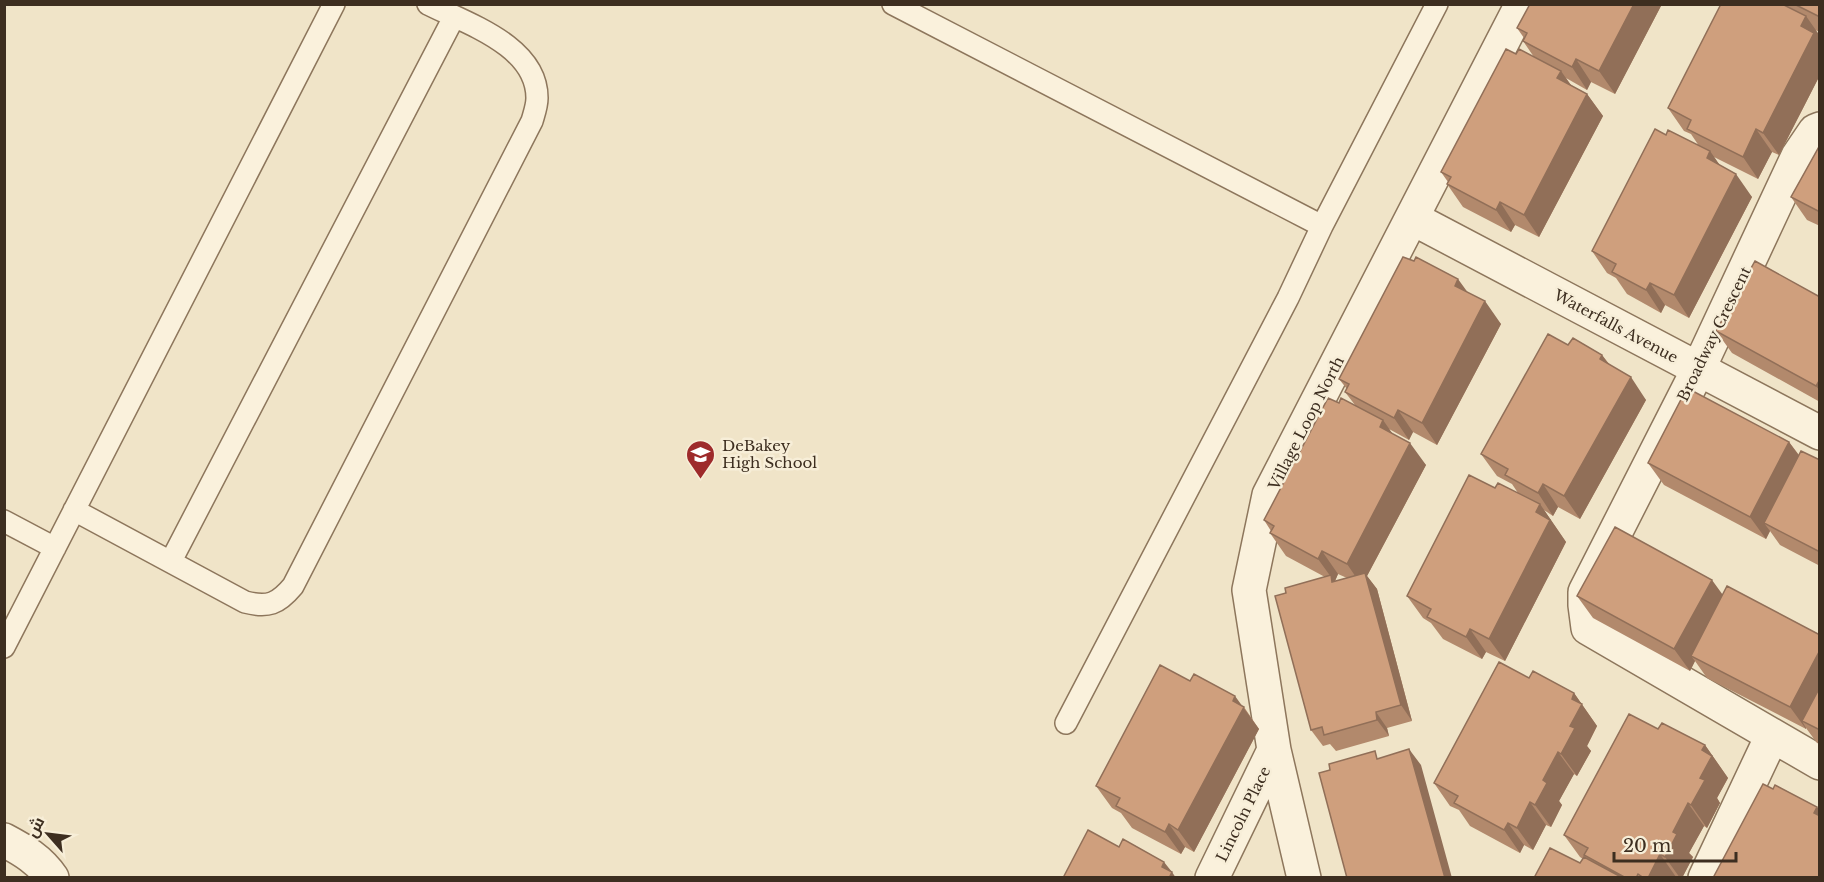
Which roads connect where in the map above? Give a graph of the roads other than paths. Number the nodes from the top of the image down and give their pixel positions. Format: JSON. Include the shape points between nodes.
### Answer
{"nodes":[{"id":1,"x":334,"y":4,"type":"edge"},
{"id":2,"x":428,"y":4,"type":"edge"},
{"id":3,"x":893,"y":4,"type":"edge"},
{"id":4,"x":1437,"y":4,"type":"edge"},
{"id":5,"x":1522,"y":4,"type":"edge"},
{"id":6,"x":454,"y":17,"type":"junction"},
{"id":7,"x":1820,"y":129,"type":"edge"},
{"id":8,"x":1412,"y":218,"type":"junction"},
{"id":9,"x":1322,"y":226,"type":"junction"},
{"id":10,"x":1698,"y":370,"type":"junction"},
{"id":11,"x":1820,"y":433,"type":"edge"},
{"id":12,"x":74,"y":510,"type":"junction"},
{"id":13,"x":4,"y":521,"type":"edge"},
{"id":14,"x":55,"y":548,"type":"junction"},
{"id":15,"x":171,"y":561,"type":"junction"},
{"id":16,"x":4,"y":647,"type":"edge"},
{"id":17,"x":1066,"y":723,"type":"dead end"},
{"id":18,"x":1772,"y":736,"type":"junction"},
{"id":19,"x":1274,"y":750,"type":"junction"},
{"id":20,"x":1820,"y":763,"type":"edge"},
{"id":21,"x":4,"y":840,"type":"edge"},
{"id":22,"x":52,"y":878,"type":"edge"},
{"id":23,"x":1212,"y":878,"type":"edge"},
{"id":24,"x":1304,"y":878,"type":"edge"},
{"id":25,"x":1705,"y":878,"type":"edge"}],
"edges":[{"from":1,"to":12,"type":"lane"},
{"from":2,"to":6,"type":"lane"},
{"from":3,"to":9,"type":"lane"},
{"from":4,"to":9,"type":"lane"},
{"from":5,"to":8,"type":"street","name":"Village Loop North"},
{"from":6,"to":15,"type":"lane"},
{"from":6,"to":15,"type":"lane","via":[[505,43],[522,58],[534,77],[537,99],[532,121],[293,586],[284,597],[259,606]]},
{"from":7,"to":10,"type":"street","name":"Broadway Crescent","via":[[1798,156]]},
{"from":8,"to":10,"type":"street","name":"Waterfalls Avenue"},
{"from":8,"to":19,"type":"street","name":"Village Loop North","via":[[1269,495],[1249,590]]},
{"from":9,"to":17,"type":"lane"},
{"from":10,"to":11,"type":"street","name":"Waterfalls Avenue"},
{"from":10,"to":18,"type":"street","name":"Broadway Crescent","via":[[1585,592],[1588,628]]},
{"from":12,"to":14,"type":"lane"},
{"from":12,"to":15,"type":"lane"},
{"from":13,"to":14,"type":"lane"},
{"from":14,"to":16,"type":"lane"},
{"from":18,"to":20,"type":"street","name":"Broadway Crescent"},
{"from":18,"to":25,"type":"street"},
{"from":19,"to":23,"type":"street","name":"Lincoln Place"},
{"from":19,"to":24,"type":"street","name":"Village Loop North"},
{"from":21,"to":22,"type":"street","via":[[44,866]]}]}
